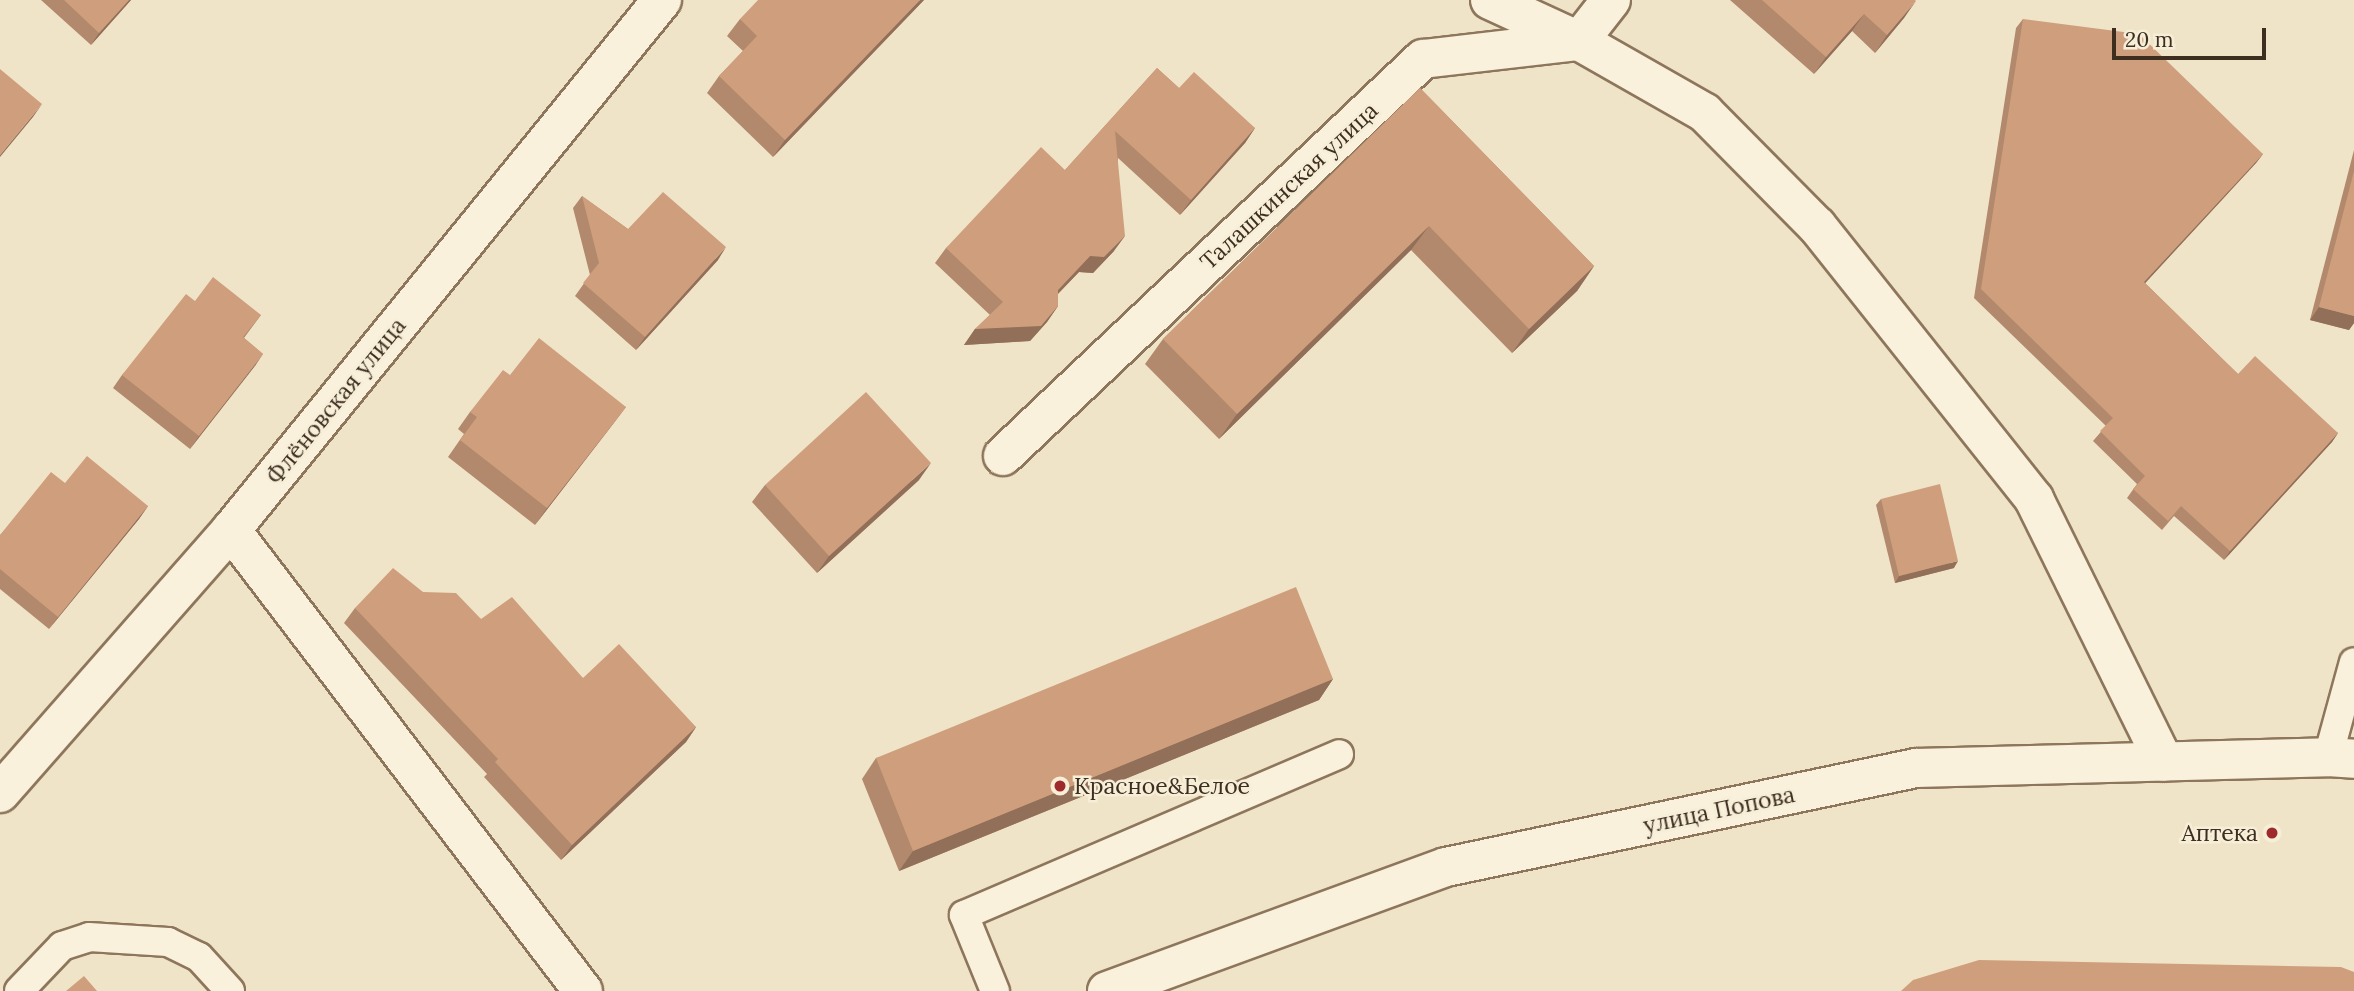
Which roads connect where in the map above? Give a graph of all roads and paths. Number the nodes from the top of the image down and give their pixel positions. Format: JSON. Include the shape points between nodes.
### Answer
{"nodes":[{"id":1,"x":662,"y":0,"type":"edge"},
{"id":2,"x":1490,"y":0,"type":"edge"},
{"id":3,"x":1611,"y":0,"type":"edge"},
{"id":4,"x":1579,"y":41,"type":"junction"},
{"id":5,"x":1003,"y":456,"type":"dead end"},
{"id":6,"x":231,"y":530,"type":"junction"},
{"id":7,"x":2354,"y":662,"type":"edge"},
{"id":8,"x":1339,"y":754,"type":"dead end"},
{"id":9,"x":2341,"y":758,"type":"edge"},
{"id":10,"x":2164,"y":762,"type":"junction"},
{"id":11,"x":0,"y":793,"type":"edge"},
{"id":12,"x":19,"y":991,"type":"edge"},
{"id":13,"x":230,"y":991,"type":"edge"},
{"id":14,"x":583,"y":991,"type":"edge"},
{"id":15,"x":995,"y":991,"type":"edge"},
{"id":16,"x":1107,"y":991,"type":"edge"}],
"edges":[{"from":1,"to":6,"type":"street","name":"Флёновская улица"},
{"from":2,"to":4,"type":"street"},
{"from":3,"to":4,"type":"street"},
{"from":4,"to":5,"type":"street","name":"Талашкинская улица","via":[[1423,59]]},
{"from":4,"to":10,"type":"street","via":[[1705,113],[1817,226],[2034,499]]},
{"from":6,"to":11,"type":"street","name":"Флёновская улица"},
{"from":6,"to":14,"type":"street"},
{"from":7,"to":9,"type":"lane"},
{"from":8,"to":15,"type":"lane","via":[[964,915]]},
{"from":9,"to":10,"type":"street","name":"улица Попова"},
{"from":10,"to":16,"type":"street","name":"улица Попова","via":[[1916,768],[1446,867]]},
{"from":12,"to":13,"type":"lane","via":[[62,946],[89,937],[168,942],[199,957]]}]}
